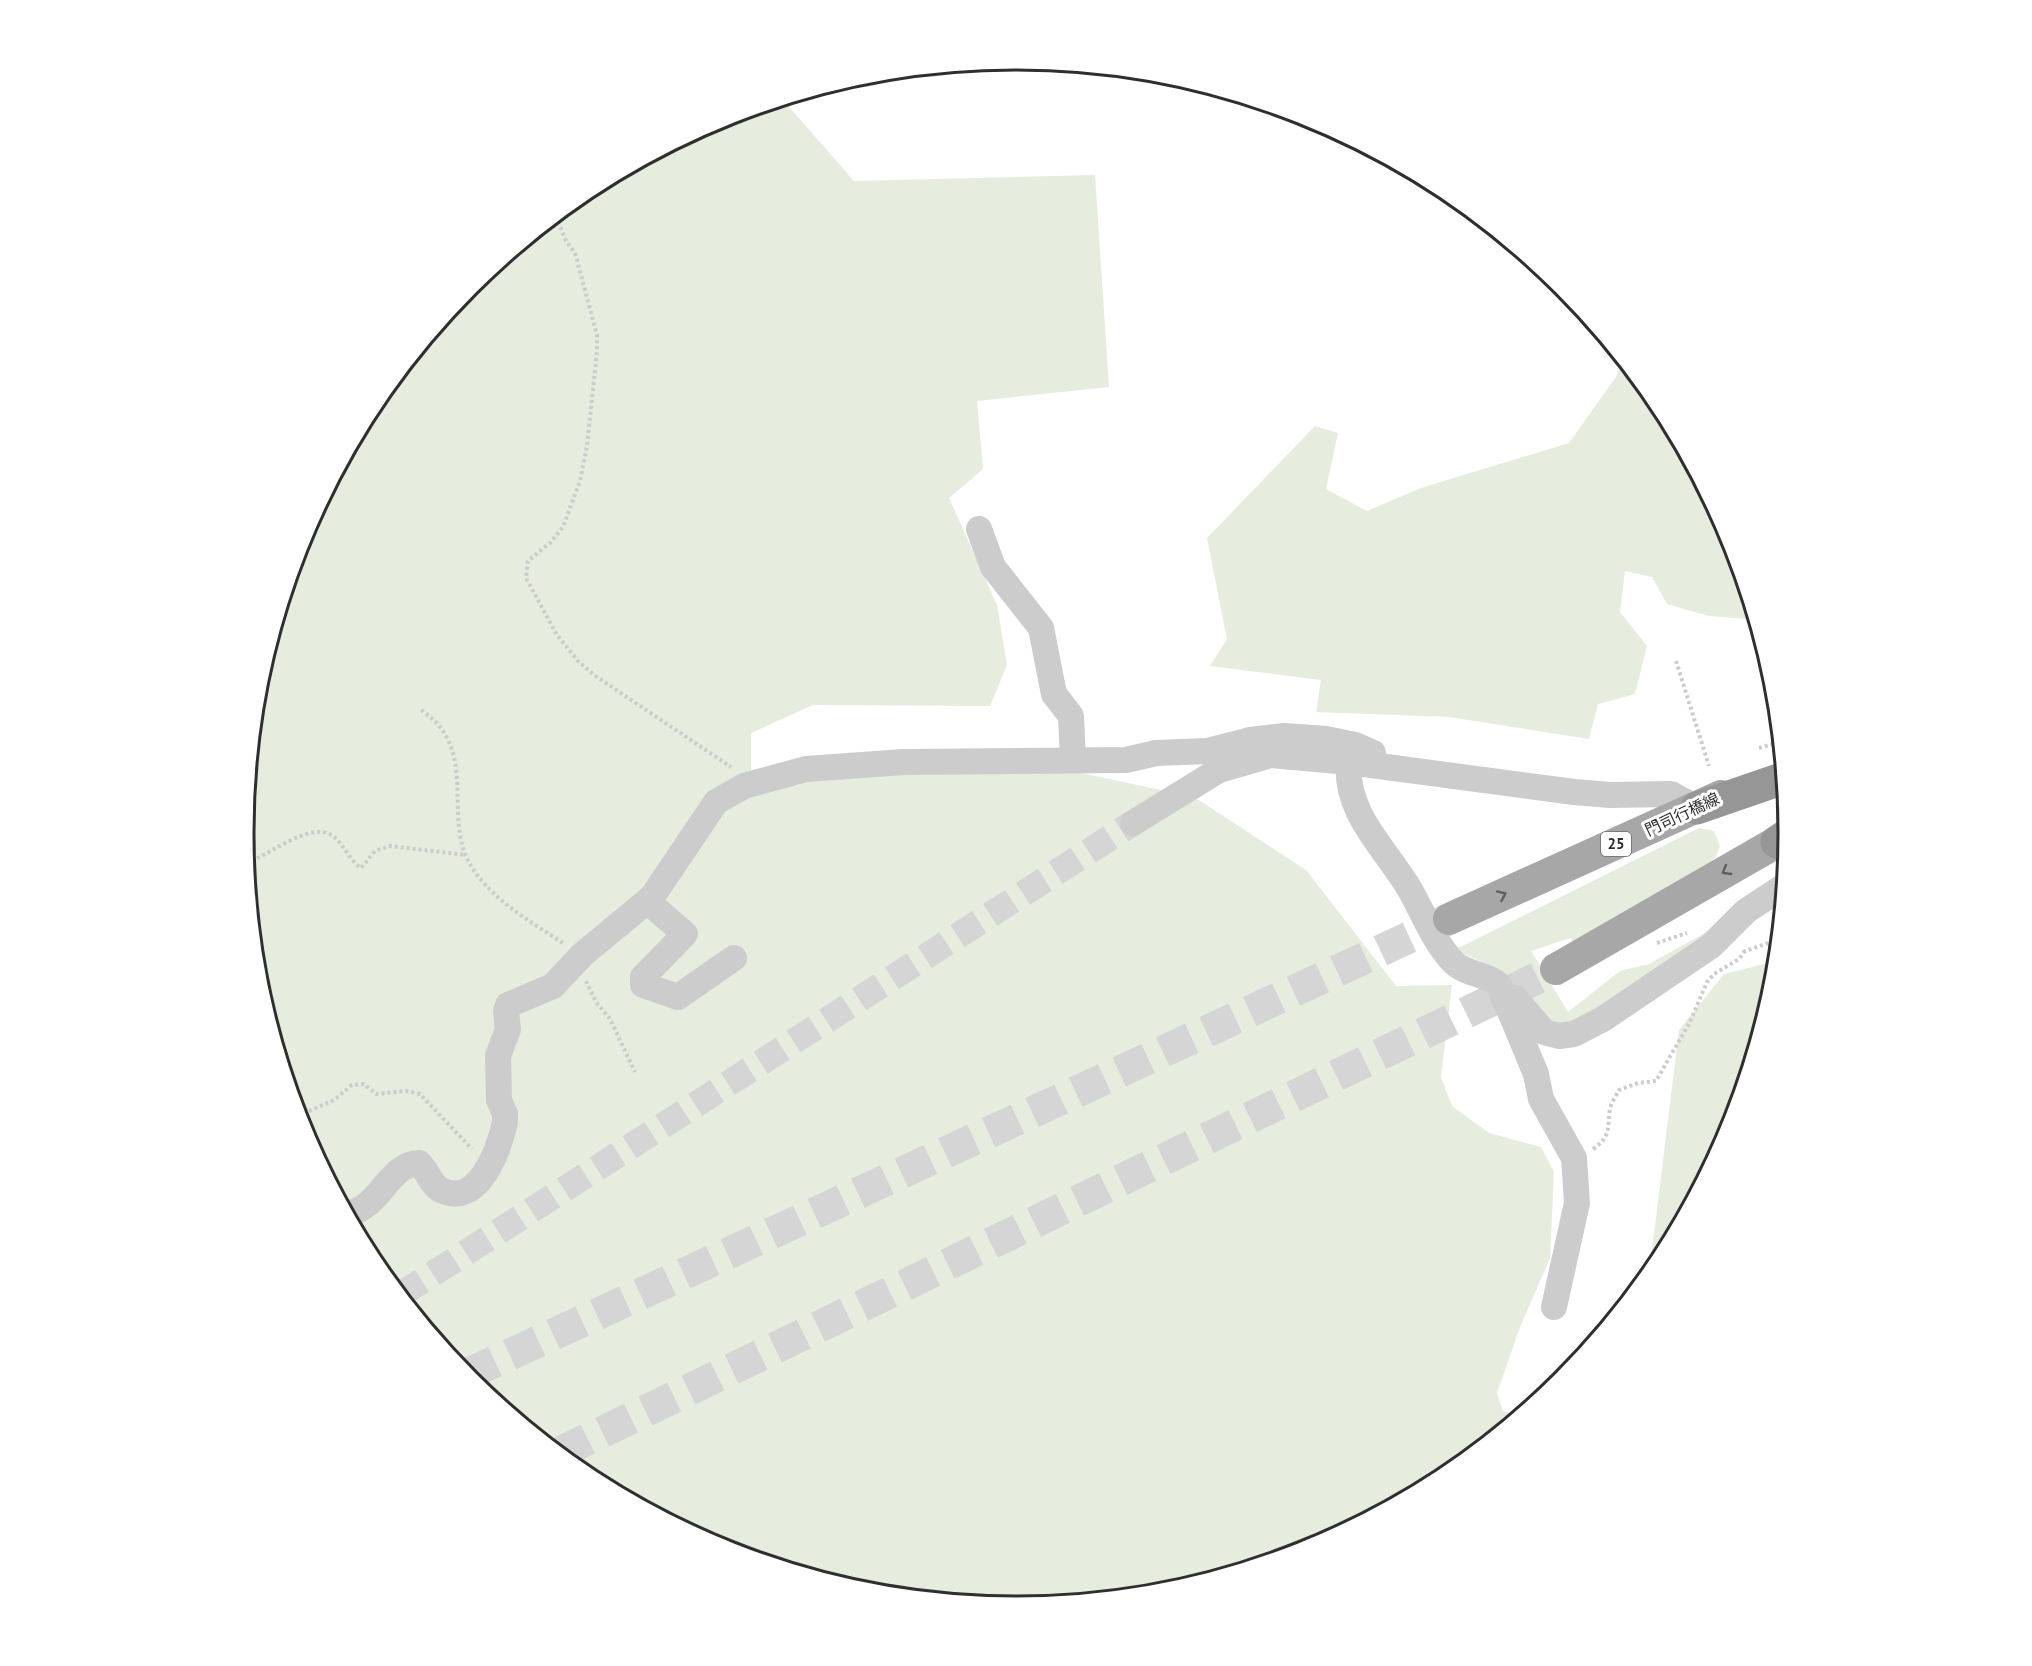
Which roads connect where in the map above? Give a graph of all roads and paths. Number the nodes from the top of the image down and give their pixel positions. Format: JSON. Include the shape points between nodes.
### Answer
{"nodes":[{"id":1,"x":559,"y":223,"type":"edge"},
{"id":2,"x":979,"y":529,"type":"dead end"},
{"id":3,"x":1676,"y":661,"type":"dead end"},
{"id":4,"x":421,"y":710,"type":"dead end"},
{"id":5,"x":1771,"y":757,"type":"edge"},
{"id":6,"x":1073,"y":760,"type":"junction"},
{"id":7,"x":1362,"y":763,"type":"junction"},
{"id":8,"x":1709,"y":766,"type":"dead end"},
{"id":9,"x":1777,"y":780,"type":"edge"},
{"id":10,"x":744,"y":786,"type":"junction"},
{"id":11,"x":1697,"y":808,"type":"junction"},
{"id":12,"x":1133,"y":823,"type":"tunnel mouth"},
{"id":13,"x":1778,"y":841,"type":"edge"},
{"id":14,"x":466,"y":855,"type":"junction"},
{"id":15,"x":255,"y":860,"type":"edge"},
{"id":16,"x":1776,"y":891,"type":"edge"},
{"id":17,"x":647,"y":901,"type":"junction"},
{"id":18,"x":1449,"y":919,"type":"tunnel mouth"},
{"id":19,"x":1688,"y":932,"type":"dead end"},
{"id":20,"x":1715,"y":942,"type":"junction"},
{"id":21,"x":1771,"y":942,"type":"edge"},
{"id":22,"x":1654,"y":944,"type":"dead end"},
{"id":23,"x":1744,"y":952,"type":"junction"},
{"id":24,"x":582,"y":955,"type":"junction"},
{"id":25,"x":734,"y":958,"type":"dead end"},
{"id":26,"x":1556,"y":969,"type":"tunnel mouth"},
{"id":27,"x":1504,"y":999,"type":"junction"},
{"id":28,"x":635,"y":1072,"type":"dead end"},
{"id":29,"x":307,"y":1112,"type":"edge"},
{"id":30,"x":1574,"y":1158,"type":"junction"},
{"id":31,"x":490,"y":1166,"type":"junction"},
{"id":32,"x":355,"y":1212,"type":"edge"},
{"id":33,"x":1554,"y":1308,"type":"dead end"}],
"edges":[{"from":1,"to":10,"type":"path","via":[[575,253],[597,335],[597,351],[580,481],[563,527],[528,561],[526,578],[557,635],[578,662],[722,760],[737,772]]},
{"from":2,"to":6,"type":"street","via":[[993,567],[1041,628],[1054,694],[1071,716]]},
{"from":3,"to":8,"type":"path"},
{"from":4,"to":14,"type":"path","via":[[443,729],[450,746],[457,772]]},
{"from":5,"to":11,"type":"main road","name":"門司行橋線","number":"25"},
{"from":6,"to":7,"type":"street","via":[[1125,760],[1284,736],[1326,739],[1373,753]]},
{"from":6,"to":10,"type":"street","via":[[828,767]]},
{"from":7,"to":11,"type":"street","via":[[1583,793],[1671,794]]},
{"from":7,"to":12,"type":"street","via":[[1271,755],[1247,760],[1195,783]]},
{"from":7,"to":27,"type":"street","via":[[1347,781],[1359,814],[1408,888],[1436,943],[1457,965],[1493,980]]},
{"from":9,"to":11,"type":"highway"},
{"from":10,"to":17,"type":"street","via":[[716,802]]},
{"from":18,"to":11,"type":"main road","name":"門司行橋線","number":"25","one_way":true},
{"from":13,"to":26,"type":"main road","one_way":true},
{"from":14,"to":15,"type":"path","via":[[390,846],[375,851],[361,868],[336,838],[324,830],[310,832]]},
{"from":14,"to":24,"type":"path","via":[[483,882],[497,895]]},
{"from":16,"to":20,"type":"street","via":[[1746,911]]},
{"from":17,"to":24,"type":"street"},
{"from":17,"to":25,"type":"street","via":[[685,934],[643,977],[643,985],[678,997]]},
{"from":19,"to":22,"type":"path"},
{"from":20,"to":23,"type":"path"},
{"from":20,"to":27,"type":"street","via":[[1603,1019],[1574,1034],[1544,1032],[1515,998]]},
{"from":21,"to":23,"type":"path"},
{"from":23,"to":30,"type":"path","via":[[1707,982],[1690,1022],[1656,1081],[1619,1090],[1610,1110],[1608,1132],[1596,1146]]},
{"from":24,"to":28,"type":"path","via":[[586,982],[618,1034]]},
{"from":24,"to":31,"type":"street","via":[[553,986],[508,1005],[508,1029],[498,1056],[499,1100],[505,1122]]},
{"from":27,"to":30,"type":"street","via":[[1536,1074],[1541,1100]]},
{"from":29,"to":31,"type":"path","via":[[359,1083],[376,1094],[420,1094]]},
{"from":30,"to":33,"type":"street","via":[[1577,1203]]},
{"from":31,"to":32,"type":"street","via":[[484,1177],[459,1192],[436,1188],[424,1167],[412,1163],[403,1167],[366,1206]]}]}
